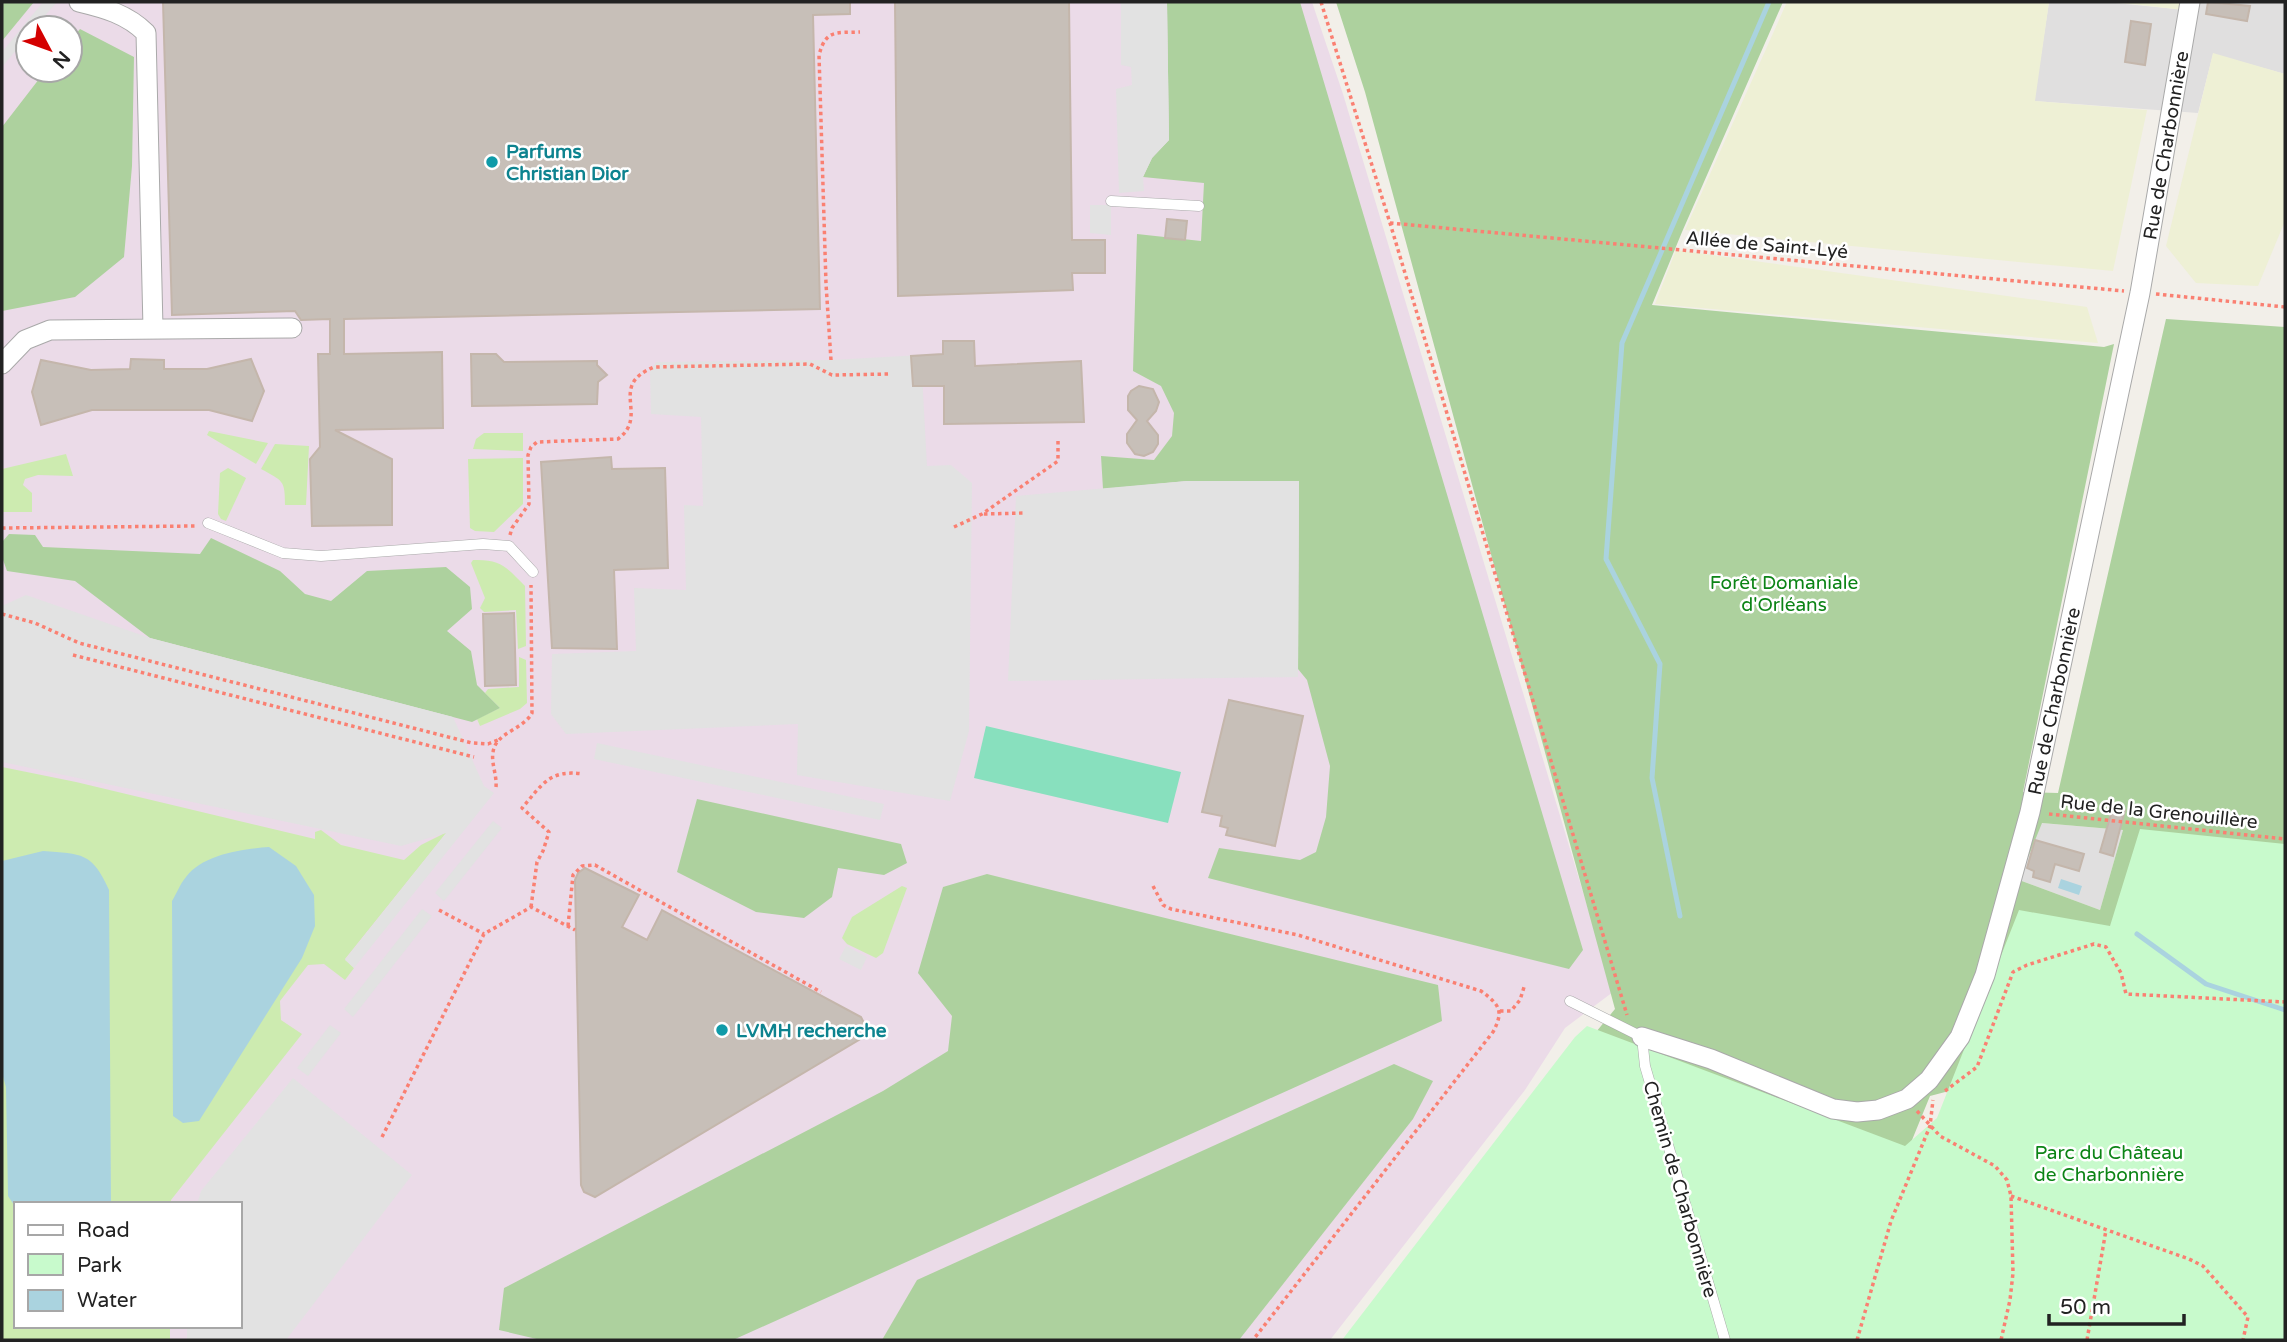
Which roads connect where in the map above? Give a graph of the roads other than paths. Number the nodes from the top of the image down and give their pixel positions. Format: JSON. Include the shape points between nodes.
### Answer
{"nodes":[{"id":1,"x":79,"y":2,"type":"edge"},
{"id":2,"x":2190,"y":2,"type":"edge"},
{"id":3,"x":1111,"y":201,"type":"dead end"},
{"id":4,"x":1199,"y":206,"type":"dead end"},
{"id":5,"x":153,"y":328,"type":"junction"},
{"id":6,"x":292,"y":328,"type":"dead end"},
{"id":7,"x":2,"y":364,"type":"edge"},
{"id":8,"x":203,"y":525,"type":"road end"},
{"id":9,"x":532,"y":577,"type":"road end"},
{"id":10,"x":1570,"y":1001,"type":"dead end"},
{"id":11,"x":1636,"y":1035,"type":"junction"},
{"id":12,"x":1725,"y":1340,"type":"edge"}],
"edges":[{"from":1,"to":5,"type":"street","via":[[114,11],[146,33]]},
{"from":2,"to":11,"type":"street","name":"Rue de Charbonnière","via":[[2140,293],[2029,812],[1985,975],[1960,1037],[1929,1080],[1907,1099],[1857,1112],[1833,1109],[1711,1059]]},
{"from":3,"to":4,"type":"lane"},
{"from":5,"to":6,"type":"street"},
{"from":5,"to":7,"type":"street","via":[[50,330],[25,340]]},
{"from":8,"to":9,"type":"lane","via":[[283,552],[321,556],[509,546]]},
{"from":10,"to":11,"type":"lane"},
{"from":11,"to":12,"type":"lane","name":"Chemin de Charbonnière"}]}
